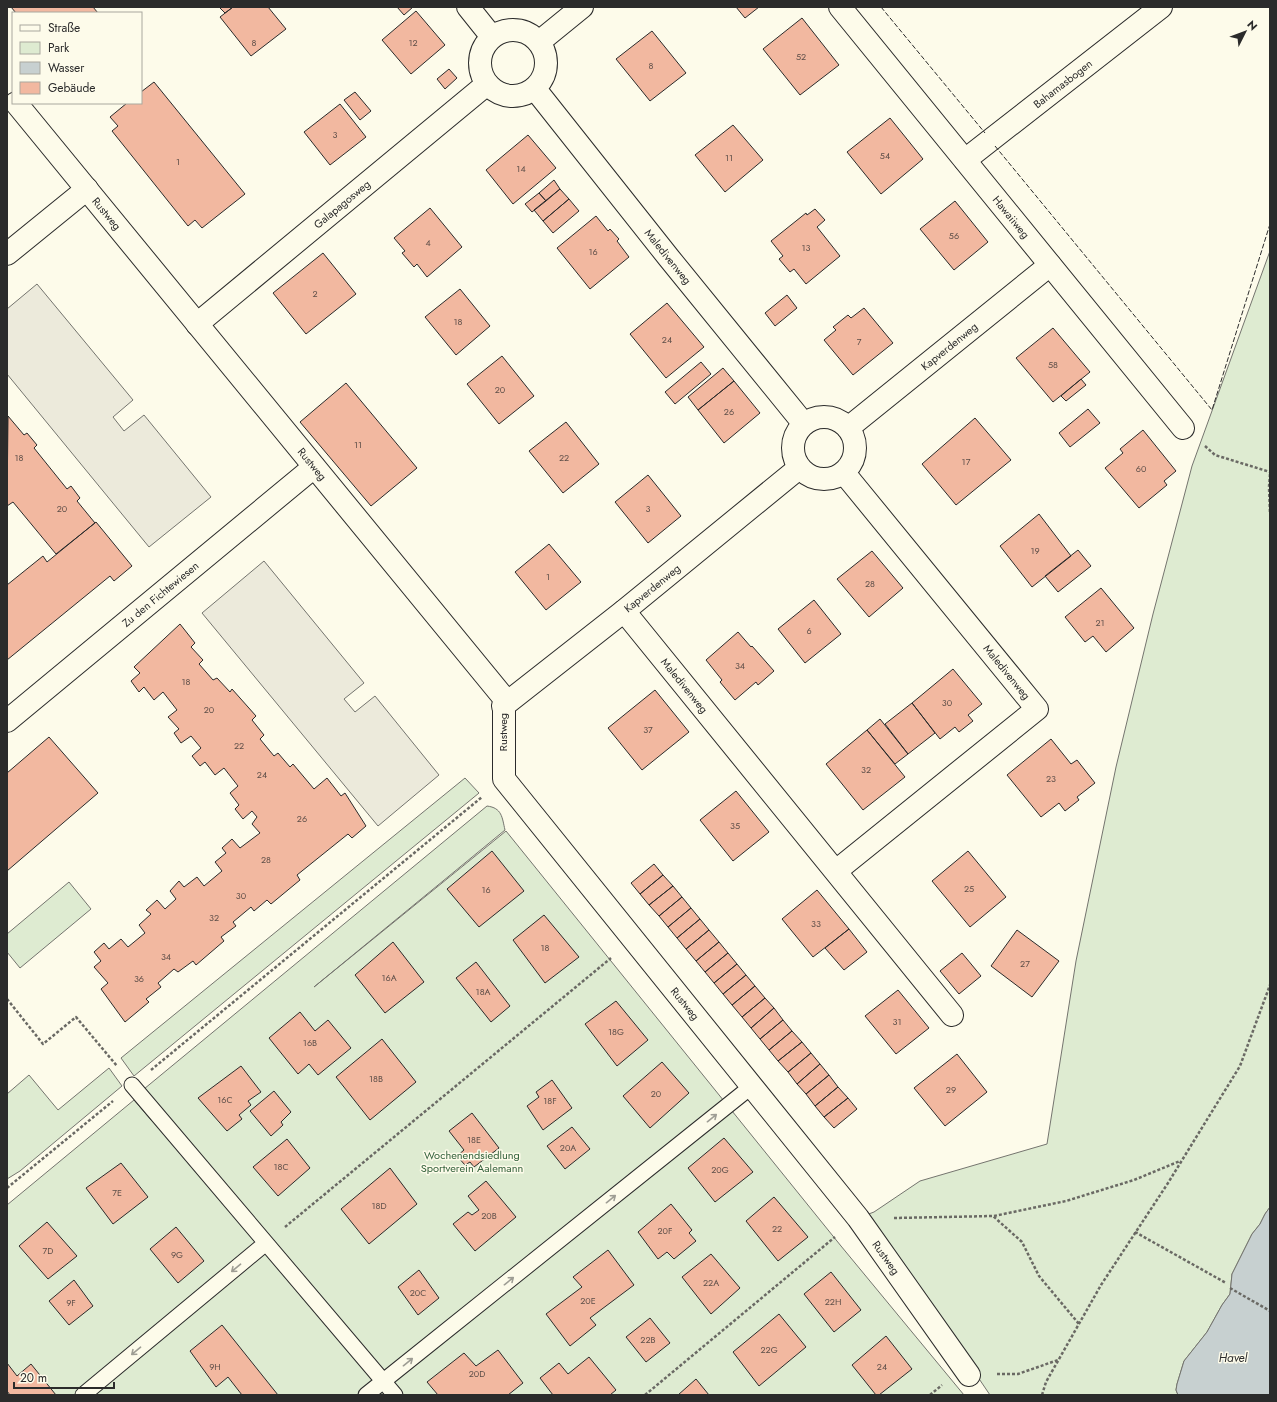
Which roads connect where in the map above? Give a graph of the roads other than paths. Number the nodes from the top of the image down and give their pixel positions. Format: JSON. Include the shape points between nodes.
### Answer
{"nodes":[{"id":1,"x":468,"y":7,"type":"edge"},
{"id":2,"x":582,"y":7,"type":"edge"},
{"id":3,"x":840,"y":7,"type":"edge"},
{"id":4,"x":1161,"y":7,"type":"edge"},
{"id":5,"x":492,"y":37,"type":"junction"},
{"id":6,"x":539,"y":42,"type":"junction"},
{"id":7,"x":487,"y":84,"type":"junction"},
{"id":8,"x":535,"y":89,"type":"junction"},
{"id":9,"x":17,"y":104,"type":"edge"},
{"id":10,"x":965,"y":160,"type":"junction"},
{"id":11,"x":87,"y":189,"type":"junction"},
{"id":12,"x":7,"y":254,"type":"edge"},
{"id":13,"x":1050,"y":264,"type":"junction"},
{"id":14,"x":197,"y":324,"type":"junction"},
{"id":15,"x":804,"y":424,"type":"junction"},
{"id":16,"x":848,"y":428,"type":"junction"},
{"id":17,"x":1183,"y":428,"type":"road end"},
{"id":18,"x":314,"y":467,"type":"junction"},
{"id":19,"x":799,"y":468,"type":"junction"},
{"id":20,"x":844,"y":472,"type":"junction"},
{"id":21,"x":624,"y":611,"type":"junction"},
{"id":22,"x":503,"y":706,"type":"junction"},
{"id":23,"x":7,"y":721,"type":"edge"},
{"id":24,"x":836,"y":871,"type":"junction"},
{"id":25,"x":952,"y":1015,"type":"dead end"},
{"id":26,"x":132,"y":1085,"type":"road end"},
{"id":27,"x":752,"y":1086,"type":"junction"},
{"id":28,"x":266,"y":1243,"type":"junction"},
{"id":29,"x":967,"y":1371,"type":"road end"},
{"id":30,"x":383,"y":1381,"type":"junction"},
{"id":31,"x":83,"y":1395,"type":"edge"},
{"id":32,"x":366,"y":1395,"type":"edge"},
{"id":33,"x":395,"y":1395,"type":"edge"}],
"edges":[{"from":1,"to":5,"type":"street"},
{"from":2,"to":6,"type":"street"},
{"from":3,"to":10,"type":"street","name":"Hawaiiweg"},
{"from":4,"to":10,"type":"street","name":"Bahamasbogen"},
{"from":5,"to":6,"type":"street","via":[[516,30],[529,34]]},
{"from":5,"to":7,"type":"street","via":[[484,47],[480,60]]},
{"from":6,"to":8,"type":"street","via":[[545,54],[546,66],[543,79]]},
{"from":7,"to":8,"type":"street","via":[[498,92],[510,96],[523,95]]},
{"from":7,"to":14,"type":"street","name":"Galapagosweg"},
{"from":8,"to":15,"type":"street","name":"Maledivenweg"},
{"from":9,"to":11,"type":"street","name":"Rustweg"},
{"from":10,"to":13,"type":"street","name":"Hawaiiweg"},
{"from":11,"to":12,"type":"street"},
{"from":11,"to":14,"type":"street","name":"Rustweg"},
{"from":13,"to":16,"type":"street","name":"Kapverdenweg"},
{"from":13,"to":17,"type":"street","name":"Hawaiiweg"},
{"from":14,"to":18,"type":"street","name":"Rustweg"},
{"from":15,"to":16,"type":"street","via":[[815,418],[827,417],[838,420]]},
{"from":15,"to":19,"type":"street","via":[[796,433],[792,445]]},
{"from":16,"to":20,"type":"street","via":[[854,439],[855,452],[851,464]]},
{"from":18,"to":22,"type":"street","name":"Rustweg","via":[[504,698]]},
{"from":18,"to":23,"type":"street","name":"Zu den Fichtewiesen"},
{"from":19,"to":20,"type":"street","via":[[820,480],[833,478]]},
{"from":19,"to":21,"type":"street","name":"Kapverdenweg"},
{"from":20,"to":24,"type":"street","name":"Maledivenweg","via":[[1037,709]]},
{"from":21,"to":22,"type":"street","name":"Kapverdenweg"},
{"from":21,"to":24,"type":"street","name":"Maledivenweg"},
{"from":22,"to":27,"type":"street","name":"Rustweg","via":[[504,779]]},
{"from":24,"to":25,"type":"street","name":"Maledivenweg"},
{"from":26,"to":28,"type":"lane"},
{"from":27,"to":29,"type":"street","name":"Rustweg","via":[[858,1218]]},
{"from":30,"to":27,"type":"lane","one_way":true},
{"from":28,"to":30,"type":"lane"},
{"from":28,"to":31,"type":"lane","one_way":true},
{"from":30,"to":32,"type":"lane"},
{"from":30,"to":33,"type":"lane"}]}
